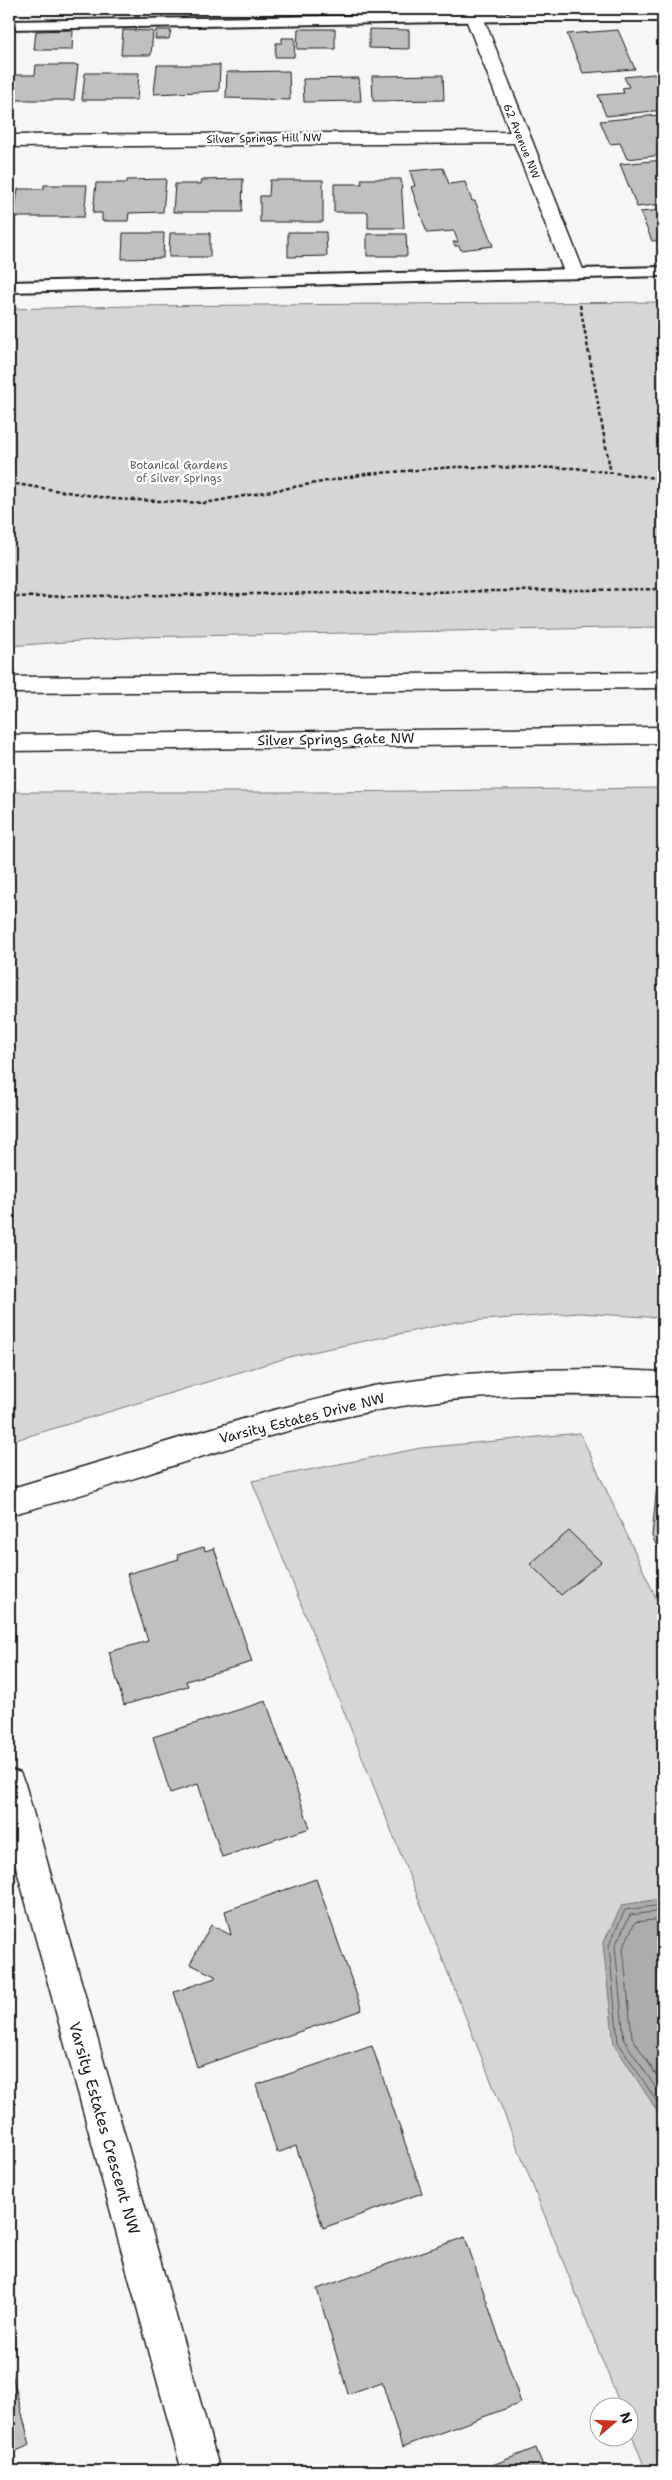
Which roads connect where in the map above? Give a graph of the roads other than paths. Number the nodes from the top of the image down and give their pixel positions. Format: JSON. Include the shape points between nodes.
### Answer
{"nodes":[{"id":1,"x":473,"y":14,"type":"edge"},
{"id":2,"x":663,"y":17,"type":"edge"},
{"id":3,"x":9,"y":25,"type":"edge"},
{"id":4,"x":520,"y":137,"type":"junction"},
{"id":5,"x":9,"y":141,"type":"edge"},
{"id":6,"x":663,"y":271,"type":"edge"},
{"id":7,"x":574,"y":272,"type":"junction"},
{"id":8,"x":9,"y":287,"type":"edge"},
{"id":9,"x":657,"y":679,"type":"edge"},
{"id":10,"x":9,"y":686,"type":"edge"},
{"id":11,"x":663,"y":735,"type":"edge"},
{"id":12,"x":9,"y":743,"type":"edge"},
{"id":13,"x":663,"y":1384,"type":"edge"},
{"id":14,"x":9,"y":1502,"type":"edge"},
{"id":15,"x":9,"y":1784,"type":"edge"},
{"id":16,"x":201,"y":2471,"type":"edge"}],
"edges":[{"from":1,"to":2,"type":"lane"},
{"from":1,"to":3,"type":"lane"},
{"from":1,"to":4,"type":"street","name":"62 Avenue NW"},
{"from":4,"to":5,"type":"street","name":"Silver Springs Hill NW"},
{"from":4,"to":7,"type":"street","name":"62 Avenue NW"},
{"from":6,"to":7,"type":"lane"},
{"from":7,"to":8,"type":"lane"},
{"from":9,"to":10,"type":"street"},
{"from":11,"to":12,"type":"street","name":"Silver Springs Gate NW"},
{"from":13,"to":14,"type":"street","name":"Varsity Estates Drive NW","via":[[601,1380],[533,1381],[399,1394],[267,1424]]},
{"from":15,"to":16,"type":"street","name":"Varsity Estates Crescent NW"}]}
